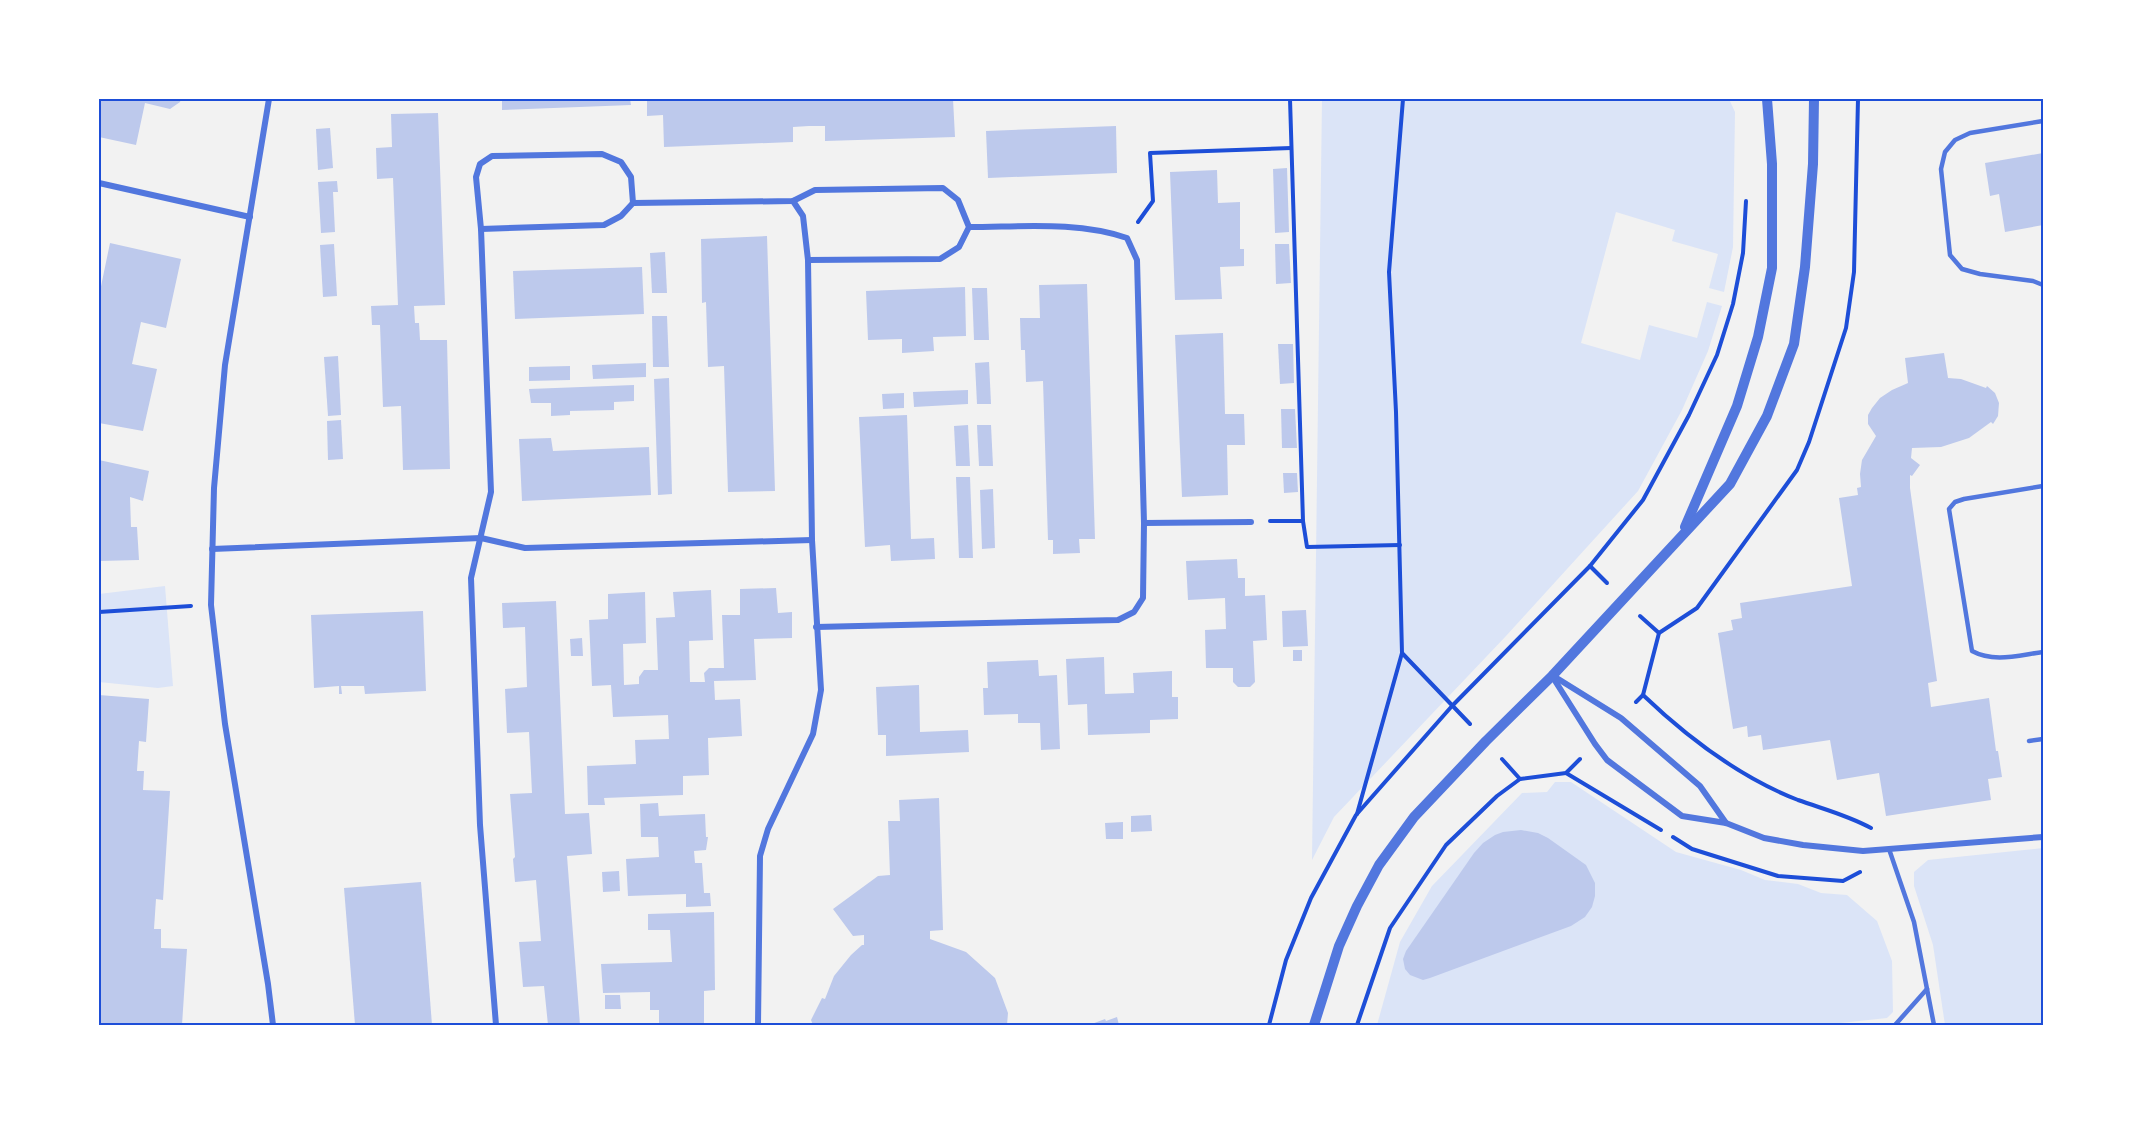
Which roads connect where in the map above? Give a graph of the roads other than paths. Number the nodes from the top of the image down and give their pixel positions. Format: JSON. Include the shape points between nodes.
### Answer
{"nodes":[{"id":1,"x":269,"y":99,"type":"edge"},
{"id":2,"x":1767,"y":99,"type":"edge"},
{"id":3,"x":1814,"y":99,"type":"edge"},
{"id":4,"x":2043,"y":121,"type":"edge"},
{"id":5,"x":99,"y":183,"type":"edge"},
{"id":6,"x":794,"y":201,"type":"junction"},
{"id":7,"x":633,"y":203,"type":"junction"},
{"id":8,"x":249,"y":217,"type":"junction"},
{"id":9,"x":969,"y":227,"type":"junction"},
{"id":10,"x":482,"y":229,"type":"junction"},
{"id":11,"x":808,"y":260,"type":"junction"},
{"id":12,"x":2043,"y":285,"type":"edge"},
{"id":13,"x":2043,"y":486,"type":"edge"},
{"id":14,"x":1251,"y":522,"type":"road end"},
{"id":15,"x":1144,"y":524,"type":"junction"},
{"id":16,"x":1681,"y":536,"type":"junction"},
{"id":17,"x":481,"y":538,"type":"junction"},
{"id":18,"x":812,"y":540,"type":"junction"},
{"id":19,"x":212,"y":549,"type":"junction"},
{"id":20,"x":816,"y":627,"type":"junction"},
{"id":21,"x":2043,"y":652,"type":"edge"},
{"id":22,"x":1552,"y":676,"type":"junction"},
{"id":23,"x":2043,"y":738,"type":"edge"},
{"id":24,"x":2029,"y":741,"type":"dead end"},
{"id":25,"x":1726,"y":823,"type":"junction"},
{"id":26,"x":2043,"y":837,"type":"edge"},
{"id":27,"x":1889,"y":849,"type":"junction"},
{"id":28,"x":1927,"y":989,"type":"junction"},
{"id":29,"x":273,"y":1025,"type":"edge"},
{"id":30,"x":496,"y":1025,"type":"edge"},
{"id":31,"x":758,"y":1025,"type":"edge"},
{"id":32,"x":1314,"y":1025,"type":"edge"},
{"id":33,"x":1895,"y":1025,"type":"edge"},
{"id":34,"x":1934,"y":1025,"type":"edge"}],
"edges":[{"from":1,"to":8,"type":"street"},
{"from":2,"to":16,"type":"street","via":[[1772,164],[1772,268],[1758,337],[1737,406]]},
{"from":3,"to":16,"type":"street","via":[[1805,267],[1794,344],[1767,416],[1730,484]]},
{"from":4,"to":12,"type":"lane","via":[[1970,133],[1955,140],[1945,152],[1941,169],[1950,255],[1962,269]]},
{"from":5,"to":8,"type":"street"},
{"from":6,"to":7,"type":"street"},
{"from":6,"to":9,"type":"street","via":[[816,190],[943,188],[958,200]]},
{"from":6,"to":11,"type":"street","via":[[803,216]]},
{"from":7,"to":10,"type":"street","via":[[621,216],[604,225]]},
{"from":7,"to":10,"type":"street","via":[[632,177],[621,162],[602,154],[492,156],[480,164],[476,177]]},
{"from":8,"to":19,"type":"street","via":[[225,365]]},
{"from":9,"to":11,"type":"street","via":[[958,248],[940,259]]},
{"from":9,"to":15,"type":"street","via":[[1082,227],[1127,238],[1137,260]]},
{"from":10,"to":17,"type":"street","via":[[491,492]]},
{"from":11,"to":18,"type":"street"},
{"from":13,"to":21,"type":"lane","via":[[1964,499],[1949,509],[1972,651],[1995,658]]},
{"from":14,"to":15,"type":"street"},
{"from":15,"to":20,"type":"street","via":[[1143,598],[1134,612],[1118,620]]},
{"from":16,"to":22,"type":"street"},
{"from":17,"to":18,"type":"street","via":[[525,548]]},
{"from":17,"to":19,"type":"street"},
{"from":17,"to":30,"type":"street","via":[[471,578],[480,825]]},
{"from":18,"to":20,"type":"street"},
{"from":19,"to":29,"type":"street","via":[[211,605],[225,724]]},
{"from":20,"to":31,"type":"street","via":[[820,690],[813,734],[768,830],[760,856]]},
{"from":22,"to":25,"type":"street","via":[[1621,718],[1700,786]]},
{"from":22,"to":25,"type":"street","via":[[1607,760],[1682,816]]},
{"from":22,"to":32,"type":"street","via":[[1414,817],[1379,866],[1339,946]]},
{"from":23,"to":24,"type":"lane"},
{"from":25,"to":27,"type":"street","via":[[1764,837],[1803,845],[1863,851]]},
{"from":26,"to":27,"type":"street"},
{"from":27,"to":28,"type":"lane","via":[[1914,922]]},
{"from":28,"to":33,"type":"lane"},
{"from":28,"to":34,"type":"lane"}]}
